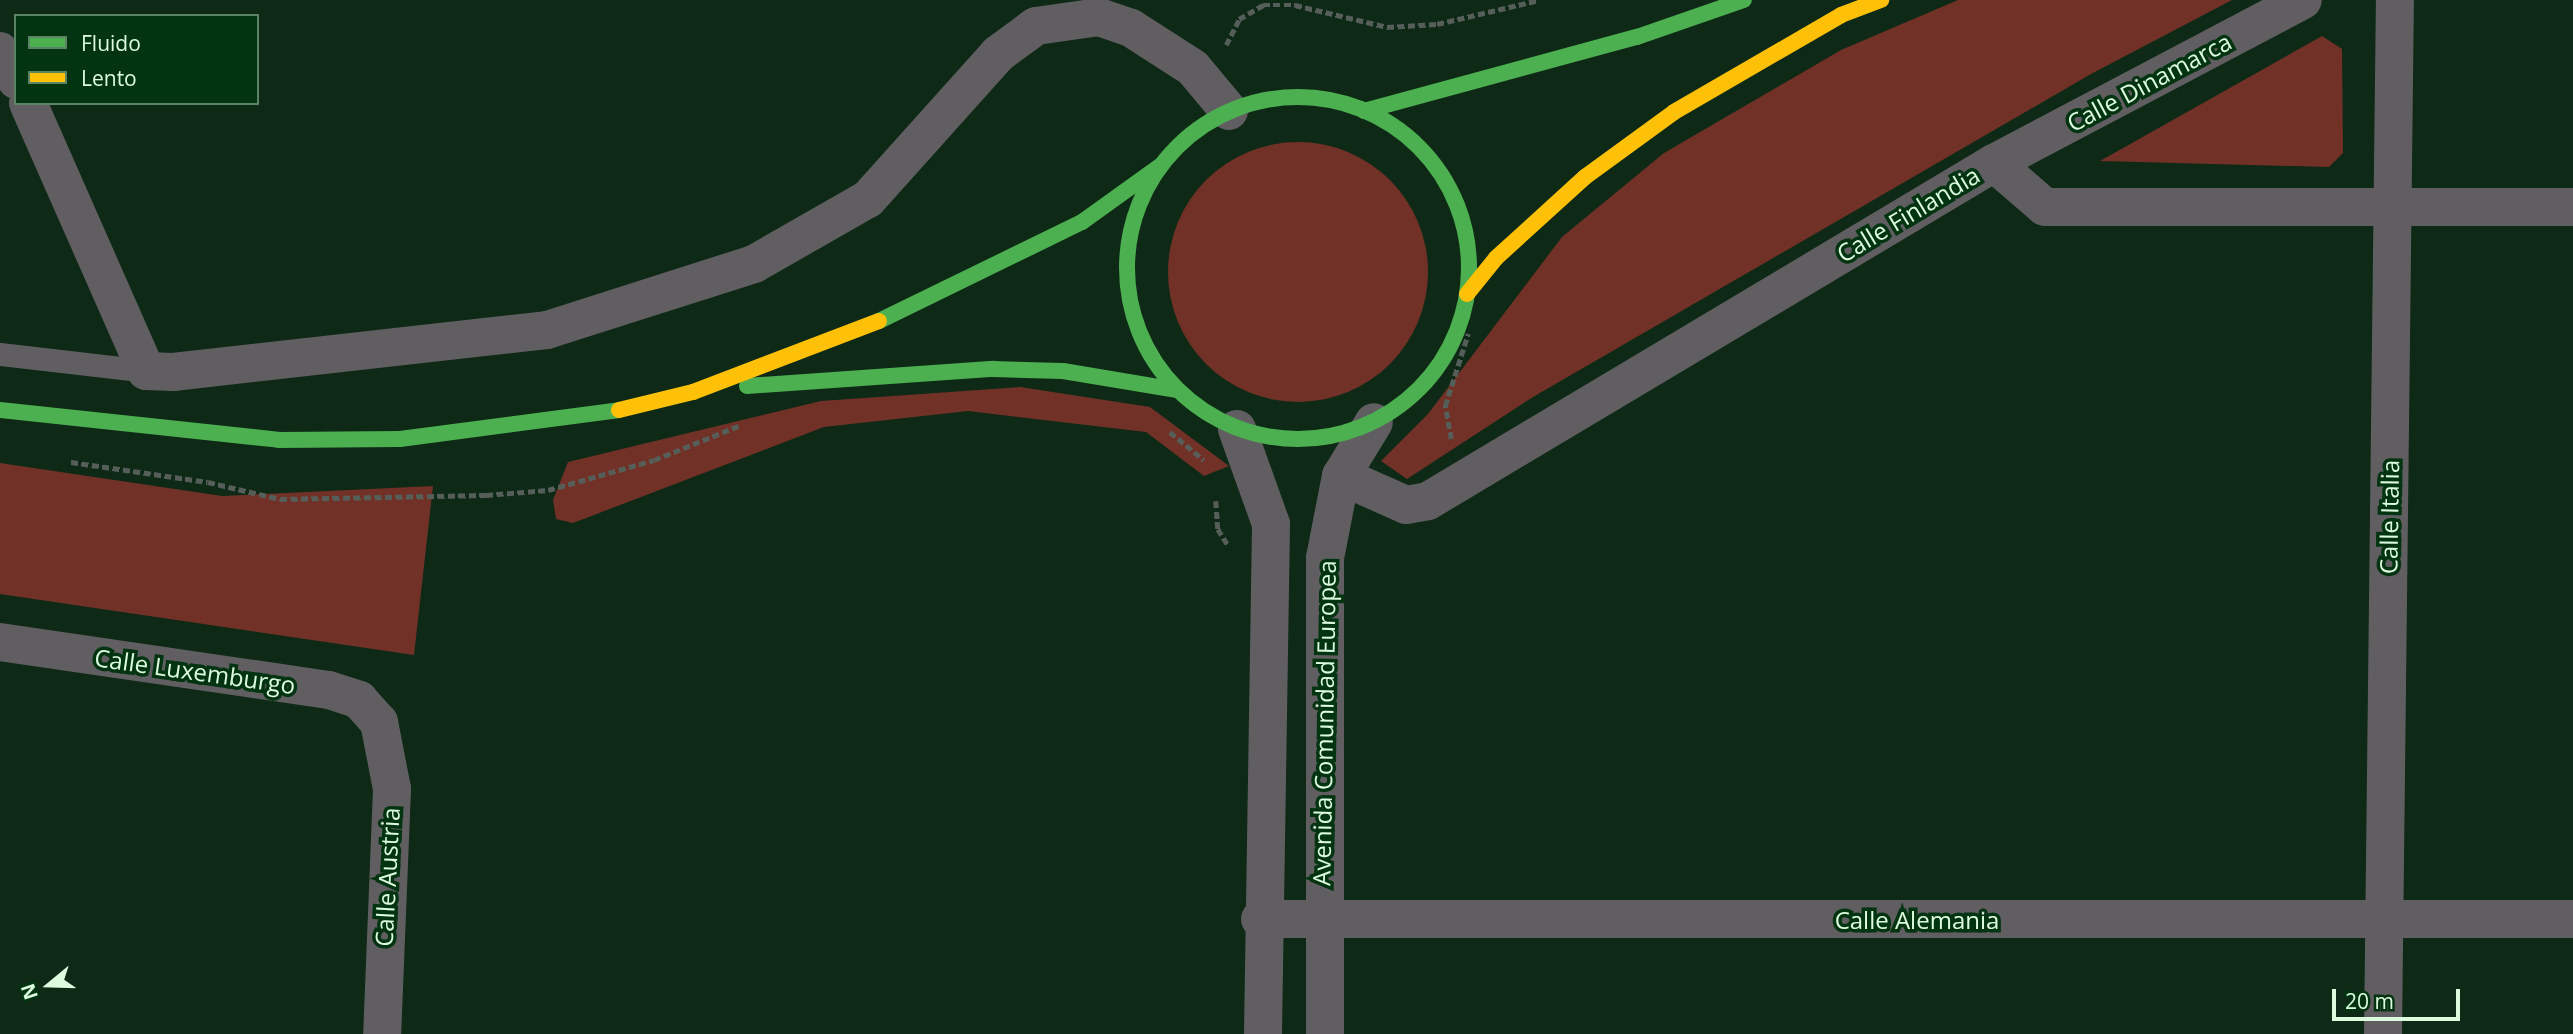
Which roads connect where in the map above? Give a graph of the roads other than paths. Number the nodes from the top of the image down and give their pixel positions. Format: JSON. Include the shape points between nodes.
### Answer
{"nodes":[{"id":1,"x":1744,"y":0,"type":"edge"},
{"id":2,"x":1881,"y":0,"type":"edge"},
{"id":3,"x":2303,"y":0,"type":"edge"},
{"id":4,"x":2395,"y":0,"type":"edge"},
{"id":5,"x":0,"y":51,"type":"edge"},
{"id":6,"x":14,"y":76,"type":"edge"},
{"id":7,"x":29,"y":105,"type":"edge"},
{"id":8,"x":1228,"y":111,"type":"junction"},
{"id":9,"x":1364,"y":111,"type":"junction"},
{"id":10,"x":1994,"y":163,"type":"junction"},
{"id":11,"x":1160,"y":166,"type":"junction"},
{"id":12,"x":2392,"y":207,"type":"junction"},
{"id":13,"x":2573,"y":207,"type":"edge"},
{"id":14,"x":1467,"y":294,"type":"junction"},
{"id":15,"x":0,"y":354,"type":"edge"},
{"id":16,"x":146,"y":371,"type":"junction"},
{"id":17,"x":1177,"y":390,"type":"junction"},
{"id":18,"x":693,"y":392,"type":"junction"},
{"id":19,"x":0,"y":411,"type":"edge"},
{"id":20,"x":1374,"y":422,"type":"junction"},
{"id":21,"x":1237,"y":429,"type":"junction"},
{"id":22,"x":1341,"y":476,"type":"junction"},
{"id":23,"x":0,"y":642,"type":"edge"},
{"id":24,"x":379,"y":722,"type":"joint"},
{"id":25,"x":2384,"y":918,"type":"junction"},
{"id":26,"x":1260,"y":919,"type":"junction"},
{"id":27,"x":2573,"y":919,"type":"edge"},
{"id":28,"x":1322,"y":922,"type":"junction"},
{"id":29,"x":382,"y":1034,"type":"edge"},
{"id":30,"x":1263,"y":1034,"type":"edge"},
{"id":31,"x":1325,"y":1034,"type":"edge"},
{"id":32,"x":2383,"y":1034,"type":"edge"}],
"edges":[{"from":1,"to":9,"type":"main road","via":[[1637,37]]},
{"from":2,"to":14,"type":"main road","via":[[1841,15],[1674,112],[1585,177],[1496,258]]},
{"from":3,"to":10,"type":"street","name":"Calle Dinamarca"},
{"from":4,"to":12,"type":"street","name":"Calle Italia"},
{"from":5,"to":6,"type":"street"},
{"from":7,"to":16,"type":"street"},
{"from":8,"to":9,"type":"main road","via":[[1296,97]]},
{"from":8,"to":11,"type":"main road","via":[[1203,125]]},
{"from":8,"to":16,"type":"street","via":[[1205,81],[1161,44],[1099,17],[1036,26],[998,54],[868,199],[754,264],[547,330],[353,355]]},
{"from":9,"to":14,"type":"main road","via":[[1403,133],[1440,176],[1468,249]]},
{"from":10,"to":12,"type":"street","name":"Calle Finlandia","via":[[2045,206]]},
{"from":10,"to":22,"type":"street","name":"Calle Finlandia","via":[[1427,501],[1406,505]]},
{"from":11,"to":17,"type":"main road","via":[[1136,214],[1127,281],[1141,333]]},
{"from":11,"to":18,"type":"main road","via":[[1082,222],[873,324]]},
{"from":12,"to":13,"type":"street","name":"Calle Finlandia"},
{"from":12,"to":25,"type":"street","name":"Calle Italia"},
{"from":14,"to":20,"type":"main road","via":[[1456,334],[1436,370]]},
{"from":15,"to":16,"type":"lane"},
{"from":17,"to":18,"type":"main road","via":[[1063,371],[993,369],[880,372]]},
{"from":17,"to":21,"type":"main road"},
{"from":18,"to":19,"type":"main road","via":[[588,416],[400,439],[279,440]]},
{"from":20,"to":21,"type":"main road","via":[[1306,440]]},
{"from":20,"to":22,"type":"street","name":"Avenida Comunidad Europea"},
{"from":21,"to":26,"type":"street","via":[[1270,524]]},
{"from":22,"to":28,"type":"street","name":"Avenida Comunidad Europea","via":[[1330,515],[1323,610]]},
{"from":23,"to":24,"type":"street","name":"Calle Luxemburgo","via":[[329,690],[359,700]]},
{"from":24,"to":29,"type":"street","name":"Calle Austria","via":[[392,789]]},
{"from":25,"to":27,"type":"street","name":"Calle Alemania"},
{"from":25,"to":28,"type":"street","name":"Calle Alemania"},
{"from":25,"to":32,"type":"street","name":"Calle Italia"},
{"from":26,"to":28,"type":"street","name":"Calle Alemania"},
{"from":26,"to":30,"type":"street"},
{"from":28,"to":31,"type":"street","name":"Avenida Comunidad Europea"}]}
